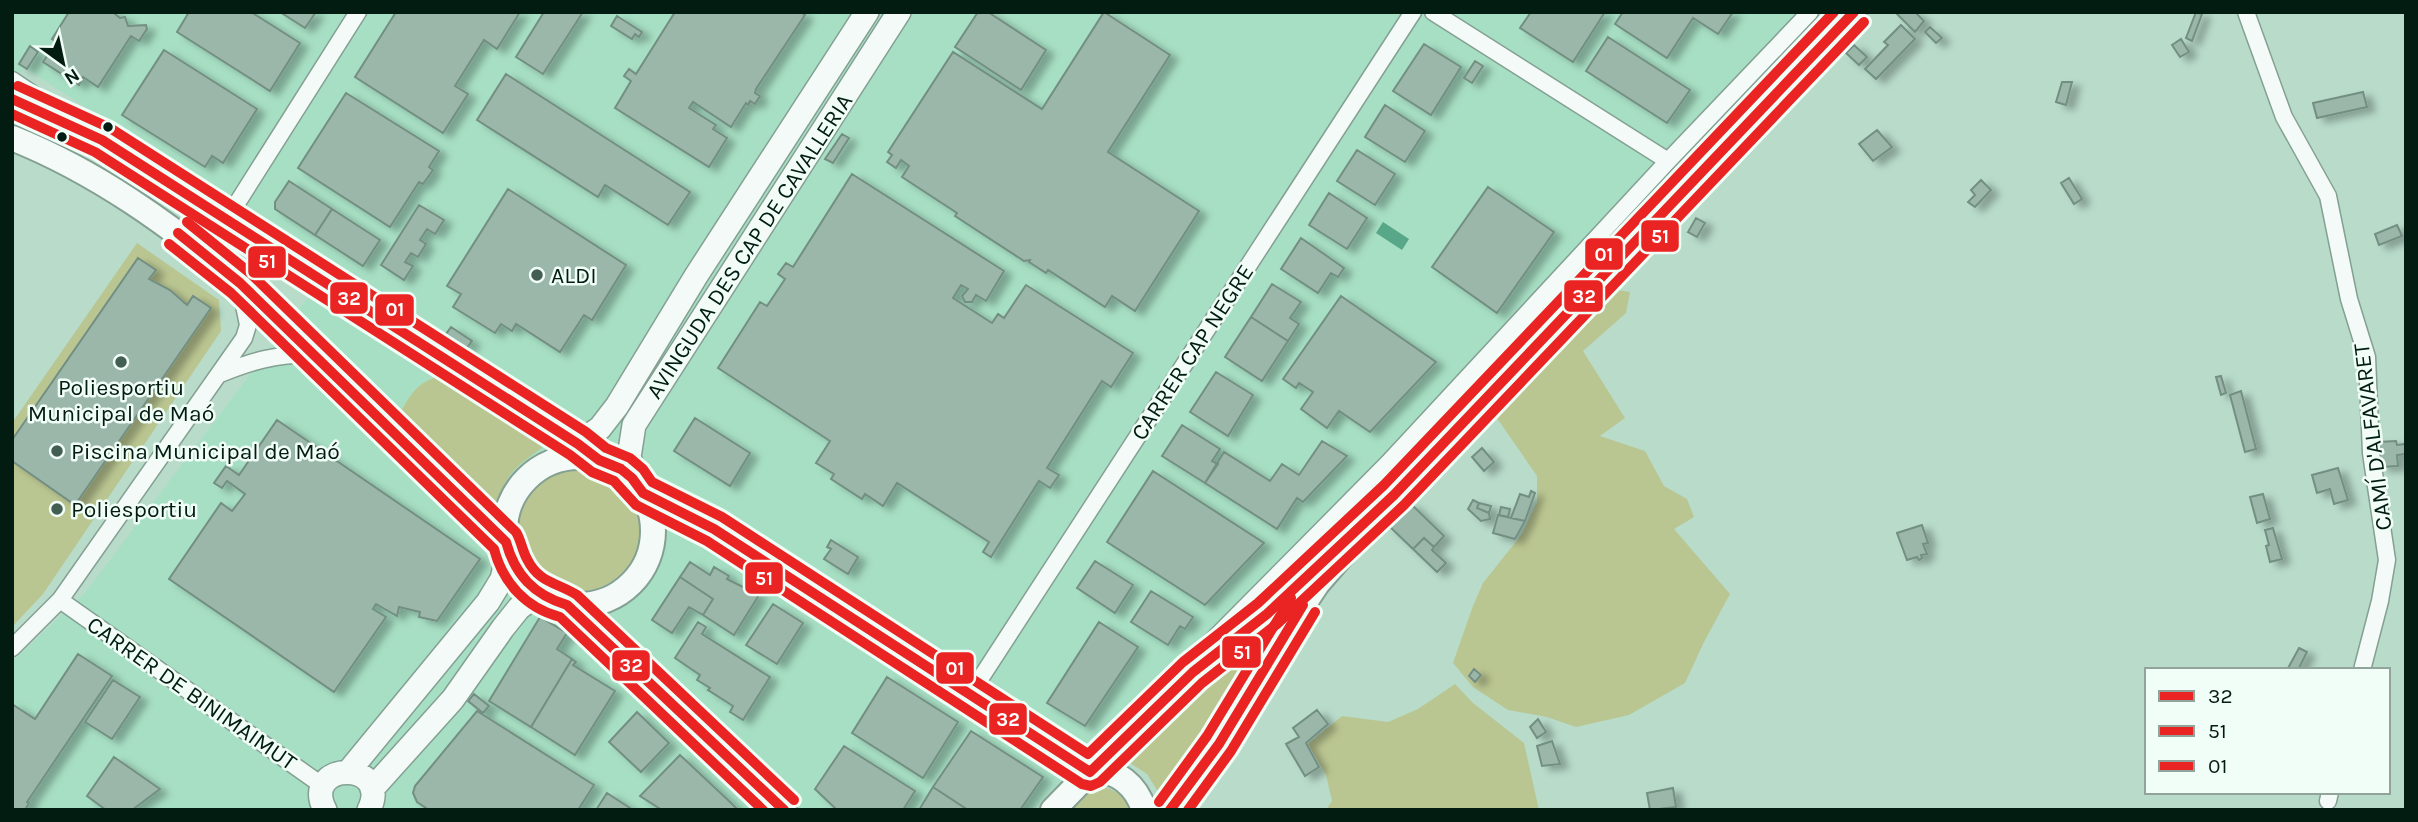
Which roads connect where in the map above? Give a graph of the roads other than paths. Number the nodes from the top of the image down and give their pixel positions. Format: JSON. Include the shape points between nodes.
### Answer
{"nodes":[{"id":1,"x":358,"y":12,"type":"edge"},
{"id":2,"x":867,"y":12,"type":"edge"},
{"id":3,"x":899,"y":12,"type":"edge"},
{"id":4,"x":1413,"y":12,"type":"edge"},
{"id":5,"x":1433,"y":12,"type":"edge"},
{"id":6,"x":1810,"y":12,"type":"edge"},
{"id":7,"x":1853,"y":12,"type":"edge"},
{"id":8,"x":2246,"y":12,"type":"edge"},
{"id":9,"x":12,"y":80,"type":"edge"},
{"id":10,"x":12,"y":99,"type":"edge"},
{"id":11,"x":88,"y":134,"type":"junction"},
{"id":12,"x":12,"y":138,"type":"edge"},
{"id":13,"x":1668,"y":161,"type":"junction"},
{"id":14,"x":226,"y":219,"type":"junction"},
{"id":15,"x":240,"y":283,"type":"junction"},
{"id":16,"x":312,"y":354,"type":"junction"},
{"id":17,"x":220,"y":374,"type":"junction"},
{"id":18,"x":578,"y":444,"type":"junction"},
{"id":19,"x":599,"y":460,"type":"junction"},
{"id":20,"x":550,"y":463,"type":"junction"},
{"id":21,"x":641,"y":490,"type":"junction"},
{"id":22,"x":1394,"y":495,"type":"junction"},
{"id":23,"x":507,"y":548,"type":"junction"},
{"id":24,"x":60,"y":600,"type":"junction"},
{"id":25,"x":556,"y":601,"type":"junction"},
{"id":26,"x":12,"y":648,"type":"edge"},
{"id":27,"x":2363,"y":668,"type":"edge"},
{"id":28,"x":971,"y":693,"type":"junction"},
{"id":29,"x":1247,"y":700,"type":"junction"},
{"id":30,"x":1143,"y":720,"type":"junction"},
{"id":31,"x":349,"y":771,"type":"junction"},
{"id":32,"x":1092,"y":772,"type":"junction"},
{"id":33,"x":370,"y":799,"type":"edge"},
{"id":34,"x":322,"y":803,"type":"edge"},
{"id":35,"x":784,"y":810,"type":"edge"},
{"id":36,"x":1053,"y":810,"type":"edge"},
{"id":37,"x":1144,"y":810,"type":"edge"},
{"id":38,"x":1170,"y":810,"type":"edge"},
{"id":39,"x":1186,"y":810,"type":"edge"}],
"edges":[{"from":1,"to":14,"type":"street"},
{"from":2,"to":18,"type":"street","name":"AVINGUDA DES CAP DE CAVALLERIA","via":[[617,406],[600,428]]},
{"from":3,"to":21,"type":"street","name":"AVINGUDA DES CAP DE CAVALLERIA","via":[[634,425],[629,457]]},
{"from":4,"to":28,"type":"street","name":"CARRER CAP NEGRE"},
{"from":5,"to":13,"type":"street"},
{"from":6,"to":13,"type":"street"},
{"from":7,"to":22,"type":"main road"},
{"from":8,"to":27,"type":"street","name":"CAMÍ D'ALFAVARET","via":[[2284,117],[2328,196],[2349,299],[2367,357],[2371,453],[2387,559]]},
{"from":9,"to":11,"type":"street"},
{"from":10,"to":11,"type":"main road"},
{"from":11,"to":14,"type":"main road"},
{"from":12,"to":15,"type":"main road","via":[[89,174],[149,212]]},
{"from":13,"to":30,"type":"street","via":[[1388,463],[1179,673]]},
{"from":14,"to":18,"type":"main road"},
{"from":15,"to":16,"type":"main road"},
{"from":15,"to":17,"type":"street","via":[[248,325]]},
{"from":16,"to":17,"type":"street","via":[[276,355]]},
{"from":16,"to":23,"type":"main road"},
{"from":17,"to":24,"type":"street"},
{"from":18,"to":19,"type":"main road"},
{"from":18,"to":20,"type":"street","name":"AVINGUDA DES CAP DE CAVALLERIA"},
{"from":19,"to":20,"type":"main road","via":[[576,457]]},
{"from":19,"to":21,"type":"main road","via":[[621,469]]},
{"from":20,"to":23,"type":"main road","via":[[522,484],[511,503],[505,524]]},
{"from":21,"to":25,"type":"main road","via":[[654,533],[642,571],[613,598],[591,605]]},
{"from":21,"to":28,"type":"main road","via":[[714,529]]},
{"from":22,"to":29,"type":"main road","via":[[1317,584]]},
{"from":22,"to":30,"type":"main road","via":[[1267,614],[1193,672]]},
{"from":23,"to":25,"type":"main road","via":[[522,579]]},
{"from":23,"to":31,"type":"street","via":[[502,579],[488,602]]},
{"from":24,"to":26,"type":"street"},
{"from":24,"to":34,"type":"street","name":"CARRER DE BINIMAIMUT"},
{"from":25,"to":33,"type":"street","via":[[531,599],[519,608],[453,699]]},
{"from":25,"to":35,"type":"main road"},
{"from":28,"to":32,"type":"main road"},
{"from":29,"to":38,"type":"main road"},
{"from":29,"to":39,"type":"main road","via":[[1227,746]]},
{"from":30,"to":32,"type":"main road"},
{"from":31,"to":33,"type":"street","via":[[363,777]]},
{"from":31,"to":34,"type":"street","via":[[334,774]]},
{"from":32,"to":36,"type":"main road"},
{"from":32,"to":37,"type":"main road","via":[[1111,773],[1129,782]]}]}
